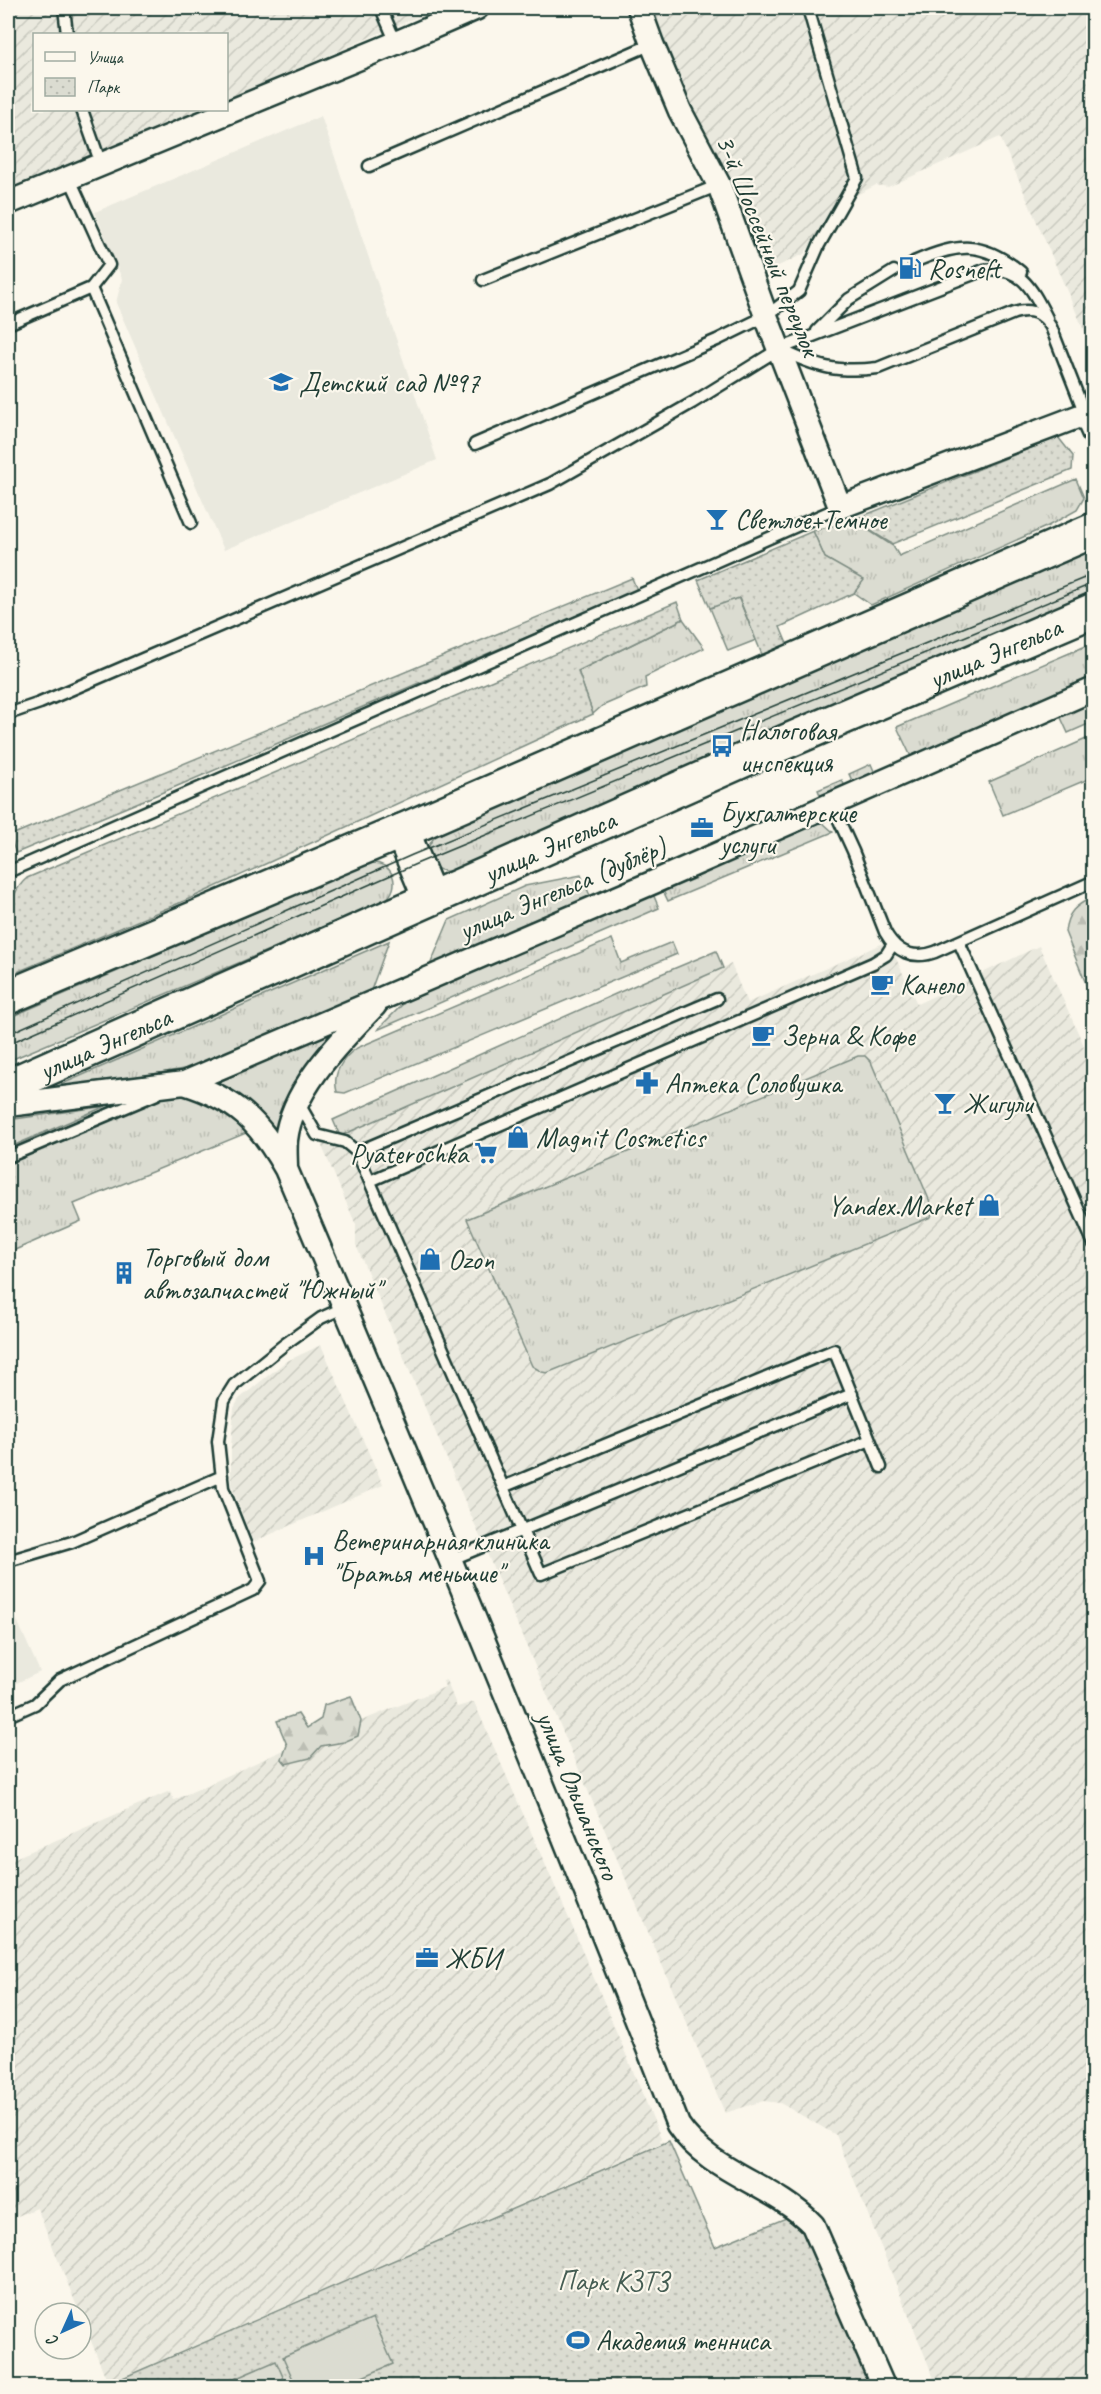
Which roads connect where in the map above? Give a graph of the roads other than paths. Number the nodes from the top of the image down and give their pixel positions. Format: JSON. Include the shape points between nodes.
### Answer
{"nodes":[{"id":1,"x":64,"y":8,"type":"edge"},
{"id":2,"x":381,"y":8,"type":"edge"},
{"id":3,"x":477,"y":8,"type":"edge"},
{"id":4,"x":639,"y":8,"type":"edge"},
{"id":5,"x":808,"y":8,"type":"edge"},
{"id":6,"x":67,"y":33,"type":"edge"},
{"id":7,"x":396,"y":43,"type":"junction"},
{"id":8,"x":652,"y":44,"type":"junction"},
{"id":9,"x":82,"y":111,"type":"edge"},
{"id":10,"x":101,"y":164,"type":"junction"},
{"id":11,"x":369,"y":166,"type":"dead end"},
{"id":12,"x":69,"y":177,"type":"junction"},
{"id":13,"x":718,"y":185,"type":"junction"},
{"id":14,"x":8,"y":203,"type":"edge"},
{"id":15,"x":914,"y":262,"type":"dead end"},
{"id":16,"x":894,"y":271,"type":"dead end"},
{"id":17,"x":483,"y":280,"type":"dead end"},
{"id":18,"x":90,"y":288,"type":"junction"},
{"id":19,"x":1036,"y":298,"type":"junction"},
{"id":20,"x":766,"y":316,"type":"junction"},
{"id":21,"x":8,"y":324,"type":"edge"},
{"id":22,"x":1051,"y":327,"type":"junction"},
{"id":23,"x":805,"y":339,"type":"junction"},
{"id":24,"x":779,"y":349,"type":"junction"},
{"id":25,"x":1091,"y":425,"type":"edge"},
{"id":26,"x":475,"y":444,"type":"dead end"},
{"id":27,"x":840,"y":507,"type":"junction"},
{"id":28,"x":191,"y":523,"type":"dead end"},
{"id":29,"x":1093,"y":529,"type":"edge"},
{"id":30,"x":1094,"y":610,"type":"edge"},
{"id":31,"x":1094,"y":688,"type":"edge"},
{"id":32,"x":8,"y":714,"type":"edge"},
{"id":33,"x":831,"y":803,"type":"junction"},
{"id":34,"x":402,"y":831,"type":"junction"},
{"id":35,"x":8,"y":872,"type":"edge"},
{"id":36,"x":1094,"y":881,"type":"edge"},
{"id":37,"x":430,"y":898,"type":"junction"},
{"id":38,"x":959,"y":942,"type":"junction"},
{"id":39,"x":893,"y":944,"type":"junction"},
{"id":40,"x":383,"y":997,"type":"junction"},
{"id":41,"x":8,"y":998,"type":"edge"},
{"id":42,"x":717,"y":999,"type":"dead end"},
{"id":43,"x":184,"y":1083,"type":"junction"},
{"id":44,"x":8,"y":1086,"type":"edge"},
{"id":45,"x":298,"y":1102,"type":"junction"},
{"id":46,"x":8,"y":1105,"type":"edge"},
{"id":47,"x":357,"y":1152,"type":"junction"},
{"id":48,"x":8,"y":1157,"type":"edge"},
{"id":49,"x":286,"y":1169,"type":"junction"},
{"id":50,"x":370,"y":1181,"type":"junction"},
{"id":51,"x":1094,"y":1244,"type":"edge"},
{"id":52,"x":345,"y":1307,"type":"junction"},
{"id":53,"x":852,"y":1394,"type":"junction"},
{"id":54,"x":870,"y":1440,"type":"junction"},
{"id":55,"x":881,"y":1467,"type":"dead end"},
{"id":56,"x":222,"y":1476,"type":"junction"},
{"id":57,"x":503,"y":1487,"type":"junction"},
{"id":58,"x":522,"y":1530,"type":"junction"},
{"id":59,"x":450,"y":1560,"type":"junction"},
{"id":60,"x":8,"y":1561,"type":"edge"},
{"id":61,"x":8,"y":1716,"type":"edge"},
{"id":62,"x":883,"y":2386,"type":"edge"}],
"edges":[{"from":1,"to":6,"type":"lane"},
{"from":2,"to":7,"type":"lane"},
{"from":3,"to":7,"type":"street"},
{"from":4,"to":8,"type":"street","name":"3-й Шоссейный переулок"},
{"from":5,"to":20,"type":"lane","via":[[857,178],[819,245],[799,291]]},
{"from":7,"to":10,"type":"street"},
{"from":8,"to":11,"type":"lane"},
{"from":8,"to":13,"type":"street","name":"3-й Шоссейный переулок","via":[[680,111]]},
{"from":9,"to":10,"type":"lane"},
{"from":10,"to":12,"type":"street"},
{"from":12,"to":14,"type":"street"},
{"from":12,"to":18,"type":"lane","via":[[109,265]]},
{"from":13,"to":17,"type":"lane"},
{"from":13,"to":20,"type":"street","name":"3-й Шоссейный переулок"},
{"from":15,"to":19,"type":"lane","via":[[952,248],[978,248],[1003,258],[1023,274]]},
{"from":16,"to":23,"type":"lane","via":[[849,299]]},
{"from":18,"to":21,"type":"lane"},
{"from":18,"to":28,"type":"lane"},
{"from":19,"to":22,"type":"lane"},
{"from":19,"to":23,"type":"lane","via":[[1011,271],[984,270]]},
{"from":20,"to":24,"type":"street","name":"3-й Шоссейный переулок"},
{"from":20,"to":26,"type":"lane"},
{"from":22,"to":24,"type":"lane","via":[[1039,314],[1023,310],[878,368],[856,371],[807,363]]},
{"from":22,"to":25,"type":"lane"},
{"from":23,"to":24,"type":"lane"},
{"from":24,"to":27,"type":"street","name":"3-й Шоссейный переулок"},
{"from":24,"to":32,"type":"lane","via":[[550,484]]},
{"from":25,"to":27,"type":"street"},
{"from":27,"to":35,"type":"lane"},
{"from":29,"to":34,"type":"main road"},
{"from":30,"to":37,"type":"main road","name":"улица Энгельса"},
{"from":31,"to":33,"type":"street","name":"улица Энгельса (дублёр)"},
{"from":33,"to":39,"type":"lane"},
{"from":33,"to":40,"type":"street","name":"улица Энгельса (дублёр)"},
{"from":34,"to":37,"type":"main road"},
{"from":34,"to":41,"type":"main road"},
{"from":36,"to":38,"type":"lane"},
{"from":37,"to":44,"type":"main road","name":"улица Энгельса"},
{"from":38,"to":39,"type":"lane","via":[[921,957],[909,955]]},
{"from":38,"to":51,"type":"lane"},
{"from":39,"to":50,"type":"lane","via":[[873,963]]},
{"from":40,"to":43,"type":"street","name":"улица Энгельса (дублёр)"},
{"from":40,"to":45,"type":"street","via":[[326,1059]]},
{"from":42,"to":47,"type":"lane"},
{"from":43,"to":46,"type":"street"},
{"from":43,"to":48,"type":"lane"},
{"from":43,"to":49,"type":"street","name":"улица Ольшанского","via":[[245,1113],[271,1143]]},
{"from":45,"to":47,"type":"lane","via":[[316,1135],[348,1143]]},
{"from":45,"to":49,"type":"street","via":[[286,1140]]},
{"from":47,"to":50,"type":"lane"},
{"from":49,"to":52,"type":"street","name":"улица Ольшанского"},
{"from":50,"to":57,"type":"lane"},
{"from":52,"to":56,"type":"lane","via":[[321,1318],[234,1385],[224,1401],[218,1441]]},
{"from":52,"to":59,"type":"street","name":"улица Ольшанского"},
{"from":53,"to":54,"type":"lane"},
{"from":53,"to":57,"type":"lane","via":[[834,1350]]},
{"from":53,"to":58,"type":"lane"},
{"from":54,"to":55,"type":"lane"},
{"from":54,"to":58,"type":"lane","via":[[541,1574]]},
{"from":56,"to":60,"type":"lane","via":[[72,1542]]},
{"from":56,"to":61,"type":"lane","via":[[223,1488],[260,1581],[253,1590],[60,1680],[35,1704]]},
{"from":57,"to":58,"type":"lane"},
{"from":58,"to":59,"type":"lane"},
{"from":59,"to":62,"type":"street","name":"улица Ольшанского","via":[[678,2125],[690,2143],[799,2211],[813,2225]]}]}
